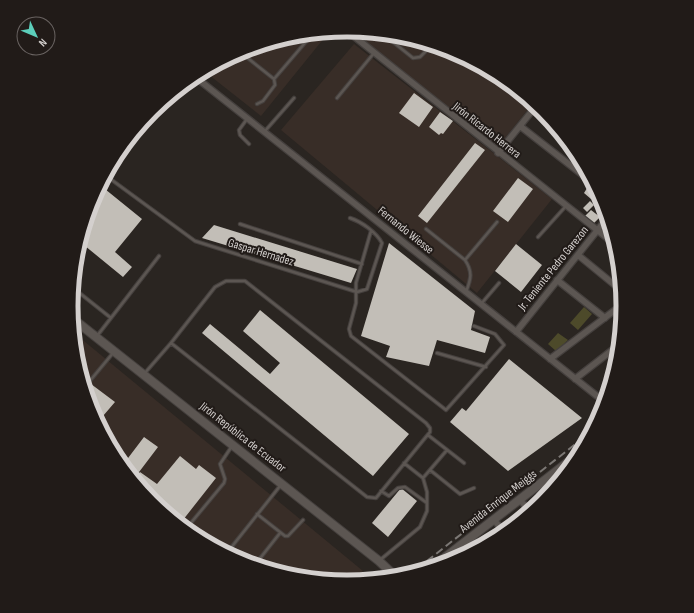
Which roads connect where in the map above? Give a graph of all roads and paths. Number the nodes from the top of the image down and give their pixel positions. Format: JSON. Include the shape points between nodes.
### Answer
{"nodes":[{"id":1,"x":355,"y":37,"type":"edge"},
{"id":2,"x":308,"y":40,"type":"edge"},
{"id":3,"x":391,"y":41,"type":"edge"},
{"id":4,"x":428,"y":49,"type":"edge"},
{"id":5,"x":374,"y":53,"type":"junction"},
{"id":6,"x":246,"y":57,"type":"edge"},
{"id":7,"x":274,"y":79,"type":"junction"},
{"id":8,"x":200,"y":80,"type":"edge"},
{"id":9,"x":294,"y":98,"type":"dead end"},
{"id":10,"x":337,"y":98,"type":"dead end"},
{"id":11,"x":257,"y":104,"type":"dead end"},
{"id":12,"x":532,"y":111,"type":"edge"},
{"id":13,"x":247,"y":118,"type":"junction"},
{"id":14,"x":520,"y":126,"type":"junction"},
{"id":15,"x":264,"y":132,"type":"junction"},
{"id":16,"x":250,"y":144,"type":"dead end"},
{"id":17,"x":498,"y":153,"type":"junction"},
{"id":18,"x":582,"y":175,"type":"edge"},
{"id":19,"x":110,"y":179,"type":"edge"},
{"id":20,"x":566,"y":206,"type":"junction"},
{"id":21,"x":350,"y":218,"type":"dead end"},
{"id":22,"x":497,"y":222,"type":"dead end"},
{"id":23,"x":240,"y":224,"type":"dead end"},
{"id":24,"x":603,"y":224,"type":"edge"},
{"id":25,"x":426,"y":229,"type":"dead end"},
{"id":26,"x":598,"y":230,"type":"junction"},
{"id":27,"x":371,"y":231,"type":"junction"},
{"id":28,"x":538,"y":237,"type":"dead end"},
{"id":29,"x":607,"y":238,"type":"edge"},
{"id":30,"x":578,"y":255,"type":"junction"},
{"id":31,"x":159,"y":256,"type":"dead end"},
{"id":32,"x":466,"y":260,"type":"junction"},
{"id":33,"x":362,"y":264,"type":"junction"},
{"id":34,"x":557,"y":280,"type":"junction"},
{"id":35,"x":499,"y":283,"type":"dead end"},
{"id":36,"x":616,"y":286,"type":"edge"},
{"id":37,"x":78,"y":292,"type":"edge"},
{"id":38,"x":357,"y":292,"type":"junction"},
{"id":39,"x":465,"y":292,"type":"junction"},
{"id":40,"x":481,"y":304,"type":"junction"},
{"id":41,"x":616,"y":309,"type":"edge"},
{"id":42,"x":111,"y":318,"type":"junction"},
{"id":43,"x":605,"y":318,"type":"junction"},
{"id":44,"x":78,"y":324,"type":"edge"},
{"id":45,"x":474,"y":326,"type":"dead end"},
{"id":46,"x":516,"y":332,"type":"junction"},
{"id":47,"x":96,"y":337,"type":"junction"},
{"id":48,"x":171,"y":343,"type":"junction"},
{"id":49,"x":613,"y":350,"type":"edge"},
{"id":50,"x":114,"y":351,"type":"junction"},
{"id":51,"x":438,"y":353,"type":"dead end"},
{"id":52,"x":550,"y":359,"type":"junction"},
{"id":53,"x":486,"y":367,"type":"junction"},
{"id":54,"x":144,"y":374,"type":"junction"},
{"id":55,"x":575,"y":379,"type":"junction"},
{"id":56,"x":89,"y":382,"type":"edge"},
{"id":57,"x":601,"y":396,"type":"edge"},
{"id":58,"x":428,"y":435,"type":"junction"},
{"id":59,"x":233,"y":445,"type":"junction"},
{"id":60,"x":447,"y":450,"type":"junction"},
{"id":61,"x":404,"y":463,"type":"junction"},
{"id":62,"x":464,"y":463,"type":"dead end"},
{"id":63,"x":566,"y":464,"type":"edge"},
{"id":64,"x":430,"y":470,"type":"junction"},
{"id":65,"x":424,"y":478,"type":"junction"},
{"id":66,"x":282,"y":484,"type":"junction"},
{"id":67,"x":474,"y":488,"type":"dead end"},
{"id":68,"x":381,"y":491,"type":"junction"},
{"id":69,"x":520,"y":500,"type":"junction"},
{"id":70,"x":427,"y":503,"type":"junction"},
{"id":71,"x":527,"y":507,"type":"edge"},
{"id":72,"x":257,"y":514,"type":"junction"},
{"id":73,"x":303,"y":520,"type":"dead end"},
{"id":74,"x":494,"y":520,"type":"junction"},
{"id":75,"x":190,"y":525,"type":"edge"},
{"id":76,"x":501,"y":528,"type":"edge"},
{"id":77,"x":280,"y":533,"type":"junction"},
{"id":78,"x":466,"y":541,"type":"junction"},
{"id":79,"x":470,"y":546,"type":"edge"},
{"id":80,"x":230,"y":549,"type":"edge"},
{"id":81,"x":449,"y":555,"type":"edge"},
{"id":82,"x":258,"y":561,"type":"edge"},
{"id":83,"x":379,"y":561,"type":"junction"},
{"id":84,"x":388,"y":570,"type":"junction"},
{"id":85,"x":391,"y":573,"type":"edge"},
{"id":86,"x":383,"y":574,"type":"edge"}],
"edges":[{"from":1,"to":5,"type":"street","name":"Jirón Ricardo Herrera"},
{"from":2,"to":7,"type":"lane"},
{"from":3,"to":4,"type":"lane","via":[[413,58],[420,58]]},
{"from":5,"to":10,"type":"lane"},
{"from":5,"to":17,"type":"street","name":"Jirón Ricardo Herrera"},
{"from":6,"to":7,"type":"lane"},
{"from":7,"to":11,"type":"lane","via":[[275,86],[264,101]]},
{"from":8,"to":13,"type":"street","name":"Fernando Wiesse"},
{"from":9,"to":15,"type":"lane"},
{"from":12,"to":14,"type":"street"},
{"from":13,"to":15,"type":"street","name":"Fernando Wiesse"},
{"from":13,"to":16,"type":"lane","via":[[239,130],[240,135]]},
{"from":14,"to":17,"type":"street"},
{"from":14,"to":18,"type":"street"},
{"from":15,"to":39,"type":"street","name":"Fernando Wiesse"},
{"from":17,"to":20,"type":"street","name":"Jirón Ricardo Herrera"},
{"from":19,"to":38,"type":"lane","name":"Gaspar Hernadez","via":[[195,241]]},
{"from":20,"to":26,"type":"street","name":"Jirón Ricardo Herrera"},
{"from":20,"to":28,"type":"lane"},
{"from":21,"to":27,"type":"lane"},
{"from":22,"to":32,"type":"lane"},
{"from":23,"to":33,"type":"lane"},
{"from":24,"to":26,"type":"street","name":"Jr. Teniente Pedro Garezon"},
{"from":25,"to":32,"type":"lane"},
{"from":26,"to":29,"type":"street","name":"Jirón Ricardo Herrera"},
{"from":26,"to":30,"type":"street","name":"Jr. Teniente Pedro Garezon"},
{"from":27,"to":33,"type":"lane"},
{"from":27,"to":38,"type":"lane","via":[[382,243],[367,289]]},
{"from":30,"to":34,"type":"street","name":"Jr. Teniente Pedro Garezon"},
{"from":30,"to":36,"type":"street"},
{"from":31,"to":42,"type":"lane"},
{"from":32,"to":39,"type":"lane","via":[[472,275]]},
{"from":33,"to":38,"type":"lane","via":[[356,284]]},
{"from":34,"to":43,"type":"street"},
{"from":34,"to":46,"type":"street","name":"Jr. Teniente Pedro Garezon"},
{"from":35,"to":40,"type":"lane"},
{"from":37,"to":42,"type":"lane"},
{"from":38,"to":53,"type":"lane","via":[[348,329],[351,336],[446,410]]},
{"from":39,"to":40,"type":"street","name":"Fernando Wiesse"},
{"from":40,"to":46,"type":"street","name":"Fernando Wiesse"},
{"from":41,"to":43,"type":"street"},
{"from":42,"to":47,"type":"lane"},
{"from":43,"to":52,"type":"street"},
{"from":44,"to":47,"type":"street","name":"Jirón República de Ecuador"},
{"from":45,"to":53,"type":"lane","via":[[495,334],[504,344]]},
{"from":46,"to":52,"type":"street","name":"Fernando Wiesse"},
{"from":47,"to":50,"type":"street","name":"Jirón República de Ecuador"},
{"from":48,"to":54,"type":"lane"},
{"from":48,"to":58,"type":"lane","via":[[216,287],[226,280],[245,281],[426,423],[430,428]]},
{"from":48,"to":68,"type":"lane","via":[[367,497],[376,498]]},
{"from":49,"to":55,"type":"street"},
{"from":50,"to":54,"type":"street","name":"Jirón República de Ecuador"},
{"from":50,"to":56,"type":"lane"},
{"from":51,"to":53,"type":"lane"},
{"from":52,"to":55,"type":"street","name":"Fernando Wiesse"},
{"from":54,"to":59,"type":"street","name":"Jirón República de Ecuador"},
{"from":55,"to":57,"type":"street","name":"Fernando Wiesse"},
{"from":58,"to":60,"type":"lane"},
{"from":58,"to":61,"type":"lane"},
{"from":59,"to":66,"type":"street","name":"Jirón República de Ecuador"},
{"from":59,"to":75,"type":"lane","via":[[220,464],[224,483]]},
{"from":60,"to":62,"type":"lane"},
{"from":60,"to":64,"type":"lane"},
{"from":61,"to":65,"type":"lane"},
{"from":61,"to":68,"type":"lane"},
{"from":63,"to":69,"type":"street","name":"Avenida Enrique Meiggs"},
{"from":64,"to":65,"type":"lane"},
{"from":64,"to":67,"type":"lane","via":[[460,494]]},
{"from":65,"to":70,"type":"lane"},
{"from":66,"to":72,"type":"lane"},
{"from":66,"to":83,"type":"street","name":"Jirón República de Ecuador"},
{"from":68,"to":70,"type":"lane","via":[[389,496],[398,488],[405,487]]},
{"from":69,"to":71,"type":"street"},
{"from":69,"to":74,"type":"street","name":"Avenida Enrique Meiggs"},
{"from":70,"to":83,"type":"lane","via":[[425,519],[420,527]]},
{"from":72,"to":77,"type":"lane"},
{"from":72,"to":80,"type":"lane"},
{"from":73,"to":77,"type":"lane","via":[[288,536]]},
{"from":74,"to":76,"type":"street"},
{"from":74,"to":78,"type":"street","name":"Avenida Enrique Meiggs"},
{"from":77,"to":82,"type":"lane"},
{"from":78,"to":79,"type":"street"},
{"from":78,"to":81,"type":"street","name":"Avenida Enrique Meiggs"},
{"from":83,"to":84,"type":"street","name":"Jirón República de Ecuador"},
{"from":84,"to":85,"type":"street","name":"Jirón República de Ecuador"},
{"from":84,"to":86,"type":"street"}]}
